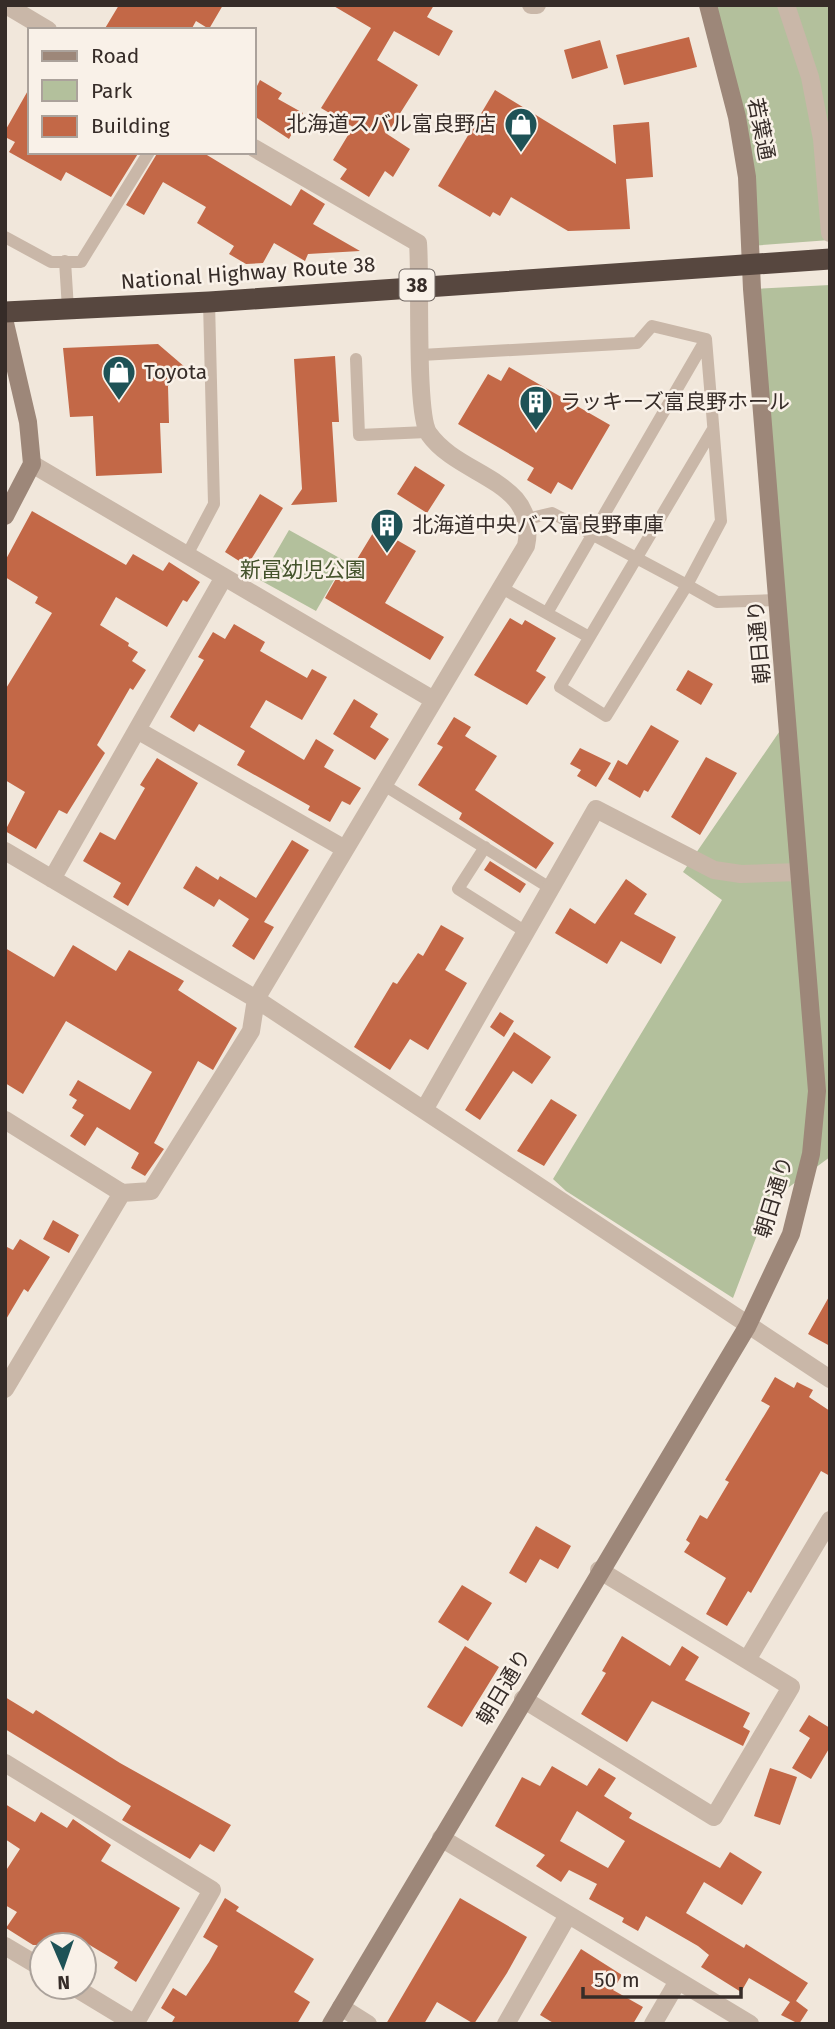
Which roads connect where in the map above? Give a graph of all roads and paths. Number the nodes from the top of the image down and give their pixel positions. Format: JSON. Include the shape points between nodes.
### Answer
{"nodes":[{"id":1,"x":708,"y":5,"type":"edge"},
{"id":2,"x":786,"y":5,"type":"edge"},
{"id":3,"x":18,"y":8,"type":"edge"},
{"id":4,"x":45,"y":28,"type":"edge"},
{"id":5,"x":256,"y":149,"type":"edge"},
{"id":6,"x":148,"y":154,"type":"edge"},
{"id":7,"x":830,"y":233,"type":"edge"},
{"id":8,"x":5,"y":237,"type":"edge"},
{"id":9,"x":830,"y":258,"type":"edge"},
{"id":10,"x":65,"y":261,"type":"junction"},
{"id":11,"x":751,"y":264,"type":"junction"},
{"id":12,"x":421,"y":285,"type":"junction"},
{"id":13,"x":209,"y":302,"type":"junction"},
{"id":14,"x":68,"y":309,"type":"junction"},
{"id":15,"x":5,"y":312,"type":"edge"},
{"id":16,"x":5,"y":323,"type":"edge"},
{"id":17,"x":706,"y":339,"type":"junction"},
{"id":18,"x":421,"y":355,"type":"junction"},
{"id":19,"x":356,"y":359,"type":"dead end"},
{"id":20,"x":713,"y":429,"type":"junction"},
{"id":21,"x":427,"y":432,"type":"junction"},
{"id":22,"x":32,"y":464,"type":"junction"},
{"id":23,"x":5,"y":516,"type":"edge"},
{"id":24,"x":527,"y":519,"type":"junction"},
{"id":25,"x":592,"y":535,"type":"junction"},
{"id":26,"x":187,"y":555,"type":"junction"},
{"id":27,"x":636,"y":558,"type":"junction"},
{"id":28,"x":224,"y":577,"type":"junction"},
{"id":29,"x":687,"y":585,"type":"junction"},
{"id":30,"x":500,"y":587,"type":"junction"},
{"id":31,"x":778,"y":600,"type":"junction"},
{"id":32,"x":547,"y":613,"type":"junction"},
{"id":33,"x":589,"y":637,"type":"junction"},
{"id":34,"x":432,"y":698,"type":"junction"},
{"id":35,"x":137,"y":730,"type":"junction"},
{"id":36,"x":382,"y":784,"type":"junction"},
{"id":37,"x":485,"y":848,"type":"junction"},
{"id":38,"x":345,"y":849,"type":"junction"},
{"id":39,"x":5,"y":851,"type":"edge"},
{"id":40,"x":800,"y":872,"type":"junction"},
{"id":41,"x":52,"y":879,"type":"junction"},
{"id":42,"x":550,"y":888,"type":"junction"},
{"id":43,"x":526,"y":932,"type":"junction"},
{"id":44,"x":256,"y":999,"type":"junction"},
{"id":45,"x":424,"y":1110,"type":"junction"},
{"id":46,"x":5,"y":1121,"type":"edge"},
{"id":47,"x":122,"y":1193,"type":"junction"},
{"id":48,"x":747,"y":1327,"type":"junction"},
{"id":49,"x":830,"y":1379,"type":"edge"},
{"id":50,"x":5,"y":1389,"type":"edge"},
{"id":51,"x":830,"y":1520,"type":"edge"},
{"id":52,"x":599,"y":1570,"type":"junction"},
{"id":53,"x":747,"y":1660,"type":"junction"},
{"id":54,"x":523,"y":1699,"type":"junction"},
{"id":55,"x":5,"y":1763,"type":"edge"},
{"id":56,"x":441,"y":1838,"type":"junction"},
{"id":57,"x":568,"y":1915,"type":"junction"},
{"id":58,"x":5,"y":1946,"type":"edge"},
{"id":59,"x":28,"y":1960,"type":"edge"},
{"id":60,"x":678,"y":1980,"type":"junction"},
{"id":61,"x":97,"y":2001,"type":"edge"},
{"id":62,"x":341,"y":2007,"type":"junction"},
{"id":63,"x":135,"y":2024,"type":"edge"},
{"id":64,"x":331,"y":2024,"type":"edge"},
{"id":65,"x":369,"y":2024,"type":"edge"},
{"id":66,"x":506,"y":2024,"type":"edge"},
{"id":67,"x":653,"y":2024,"type":"edge"},
{"id":68,"x":750,"y":2024,"type":"edge"}],
"edges":[{"from":1,"to":11,"type":"street","name":"若葉通","via":[[737,117],[747,177]]},
{"from":2,"to":7,"type":"street","via":[[810,76],[822,139]]},
{"from":3,"to":4,"type":"street"},
{"from":5,"to":12,"type":"street","via":[[418,243]]},
{"from":6,"to":10,"type":"lane","via":[[81,262]]},
{"from":8,"to":10,"type":"lane","via":[[51,261]]},
{"from":9,"to":11,"type":"highway","name":"National Highway Route 38","number":"38"},
{"from":10,"to":14,"type":"lane"},
{"from":11,"to":12,"type":"highway","name":"National Highway Route 38","number":"38"},
{"from":11,"to":31,"type":"street","name":"朝日通り"},
{"from":12,"to":13,"type":"highway","name":"National Highway Route 38","number":"38"},
{"from":12,"to":18,"type":"street"},
{"from":13,"to":14,"type":"highway","name":"National Highway Route 38","number":"38"},
{"from":13,"to":26,"type":"lane","via":[[214,505]]},
{"from":14,"to":15,"type":"highway","name":"National Highway Route 38","number":"38"},
{"from":16,"to":22,"type":"street","via":[[28,422]]},
{"from":17,"to":18,"type":"lane","via":[[652,326],[637,343]]},
{"from":17,"to":20,"type":"lane"},
{"from":17,"to":25,"type":"lane"},
{"from":18,"to":21,"type":"street","via":[[420,404]]},
{"from":19,"to":21,"type":"lane","via":[[359,435]]},
{"from":20,"to":27,"type":"lane"},
{"from":20,"to":29,"type":"lane","via":[[721,521]]},
{"from":21,"to":24,"type":"street","via":[[446,453],[514,495]]},
{"from":22,"to":23,"type":"street"},
{"from":22,"to":26,"type":"street"},
{"from":24,"to":25,"type":"lane","via":[[552,513]]},
{"from":24,"to":30,"type":"street","via":[[526,546]]},
{"from":25,"to":27,"type":"lane"},
{"from":25,"to":32,"type":"lane"},
{"from":26,"to":28,"type":"street"},
{"from":27,"to":29,"type":"lane"},
{"from":27,"to":33,"type":"lane"},
{"from":28,"to":34,"type":"street"},
{"from":28,"to":35,"type":"street"},
{"from":29,"to":31,"type":"lane","via":[[717,602]]},
{"from":29,"to":33,"type":"lane","via":[[606,716],[559,687]]},
{"from":30,"to":32,"type":"lane"},
{"from":30,"to":34,"type":"street"},
{"from":31,"to":40,"type":"street","name":"朝日通り"},
{"from":32,"to":33,"type":"lane"},
{"from":34,"to":36,"type":"street"},
{"from":35,"to":38,"type":"street"},
{"from":35,"to":41,"type":"street"},
{"from":36,"to":37,"type":"lane"},
{"from":36,"to":38,"type":"street"},
{"from":37,"to":42,"type":"lane"},
{"from":37,"to":43,"type":"lane","via":[[458,890]]},
{"from":38,"to":44,"type":"street"},
{"from":39,"to":41,"type":"street"},
{"from":40,"to":42,"type":"street","via":[[714,870],[596,808]]},
{"from":40,"to":48,"type":"street","name":"朝日通り","via":[[817,1091],[811,1154],[790,1234]]},
{"from":41,"to":44,"type":"street"},
{"from":42,"to":43,"type":"street"},
{"from":43,"to":45,"type":"street"},
{"from":44,"to":45,"type":"street"},
{"from":44,"to":47,"type":"street","via":[[251,1031],[151,1191]]},
{"from":45,"to":48,"type":"street"},
{"from":46,"to":47,"type":"street"},
{"from":47,"to":50,"type":"street"},
{"from":48,"to":49,"type":"street"},
{"from":48,"to":52,"type":"street","name":"朝日通り"},
{"from":51,"to":53,"type":"street"},
{"from":52,"to":53,"type":"street"},
{"from":52,"to":54,"type":"street","name":"朝日通り"},
{"from":53,"to":54,"type":"street","via":[[791,1686],[714,1817]]},
{"from":54,"to":56,"type":"street","name":"朝日通り"},
{"from":55,"to":63,"type":"street","via":[[212,1890]]},
{"from":56,"to":57,"type":"street"},
{"from":56,"to":62,"type":"street","name":"朝日通り"},
{"from":57,"to":60,"type":"street"},
{"from":57,"to":66,"type":"street"},
{"from":58,"to":59,"type":"street"},
{"from":60,"to":67,"type":"street"},
{"from":60,"to":68,"type":"street"},
{"from":61,"to":63,"type":"street"},
{"from":62,"to":64,"type":"street","name":"朝日通り"},
{"from":62,"to":65,"type":"street"}]}
